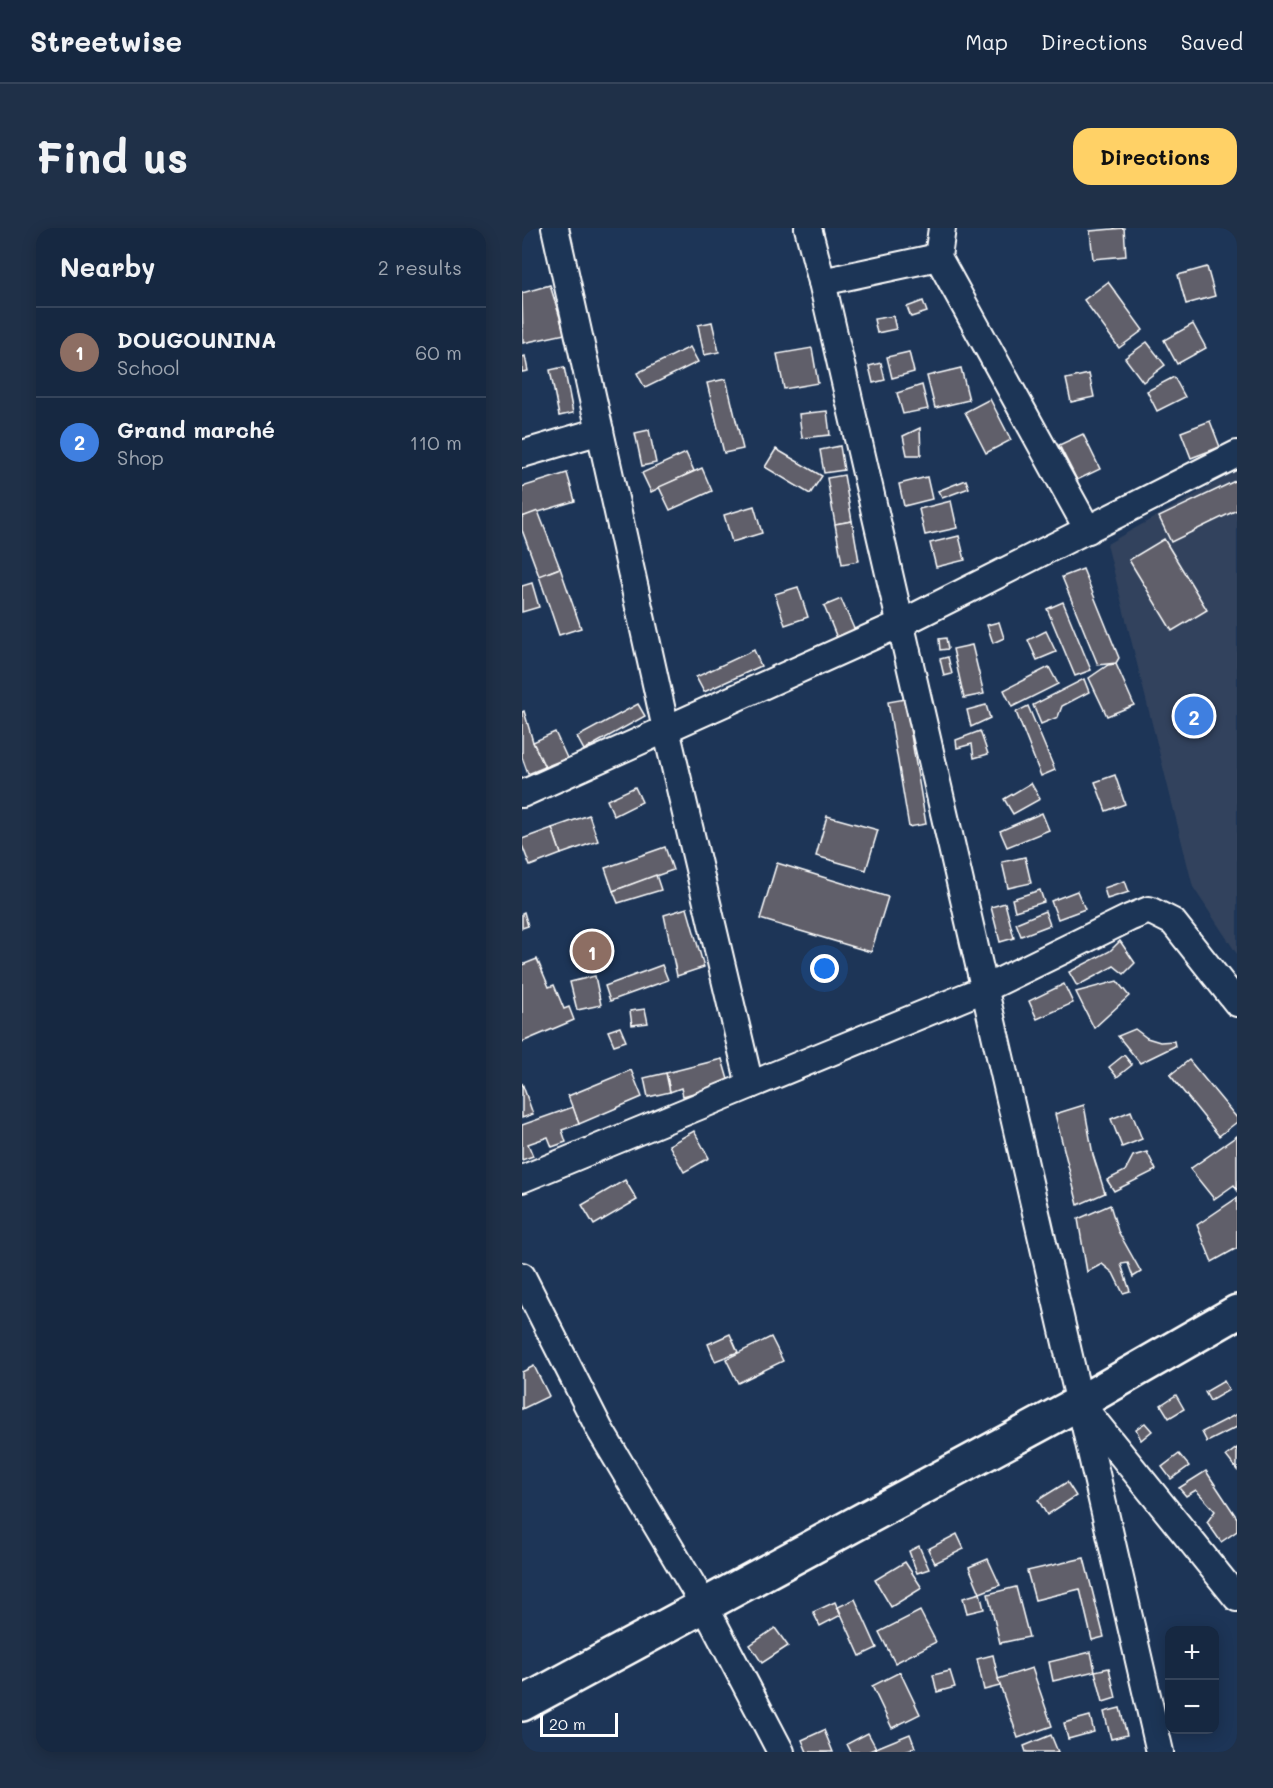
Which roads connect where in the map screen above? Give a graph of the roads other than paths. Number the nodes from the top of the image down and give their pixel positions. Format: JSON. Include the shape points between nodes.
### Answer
{"nodes":[{"id":1,"x":555,"y":228,"type":"edge"},
{"id":2,"x":808,"y":228,"type":"edge"},
{"id":3,"x":942,"y":228,"type":"edge"},
{"id":4,"x":938,"y":257,"type":"junction"},
{"id":5,"x":822,"y":282,"type":"junction"},
{"id":6,"x":600,"y":431,"type":"junction"},
{"id":7,"x":522,"y":454,"type":"edge"},
{"id":8,"x":1237,"y":454,"type":"edge"},
{"id":9,"x":1088,"y":530,"type":"junction"},
{"id":10,"x":900,"y":624,"type":"junction"},
{"id":11,"x":666,"y":729,"type":"junction"},
{"id":12,"x":522,"y":794,"type":"edge"},
{"id":13,"x":984,"y":989,"type":"junction"},
{"id":14,"x":1237,"y":1003,"type":"edge"},
{"id":15,"x":750,"y":1085,"type":"junction"},
{"id":16,"x":522,"y":1179,"type":"edge"},
{"id":17,"x":522,"y":1276,"type":"edge"},
{"id":18,"x":1237,"y":1312,"type":"edge"},
{"id":19,"x":1079,"y":1402,"type":"junction"},
{"id":20,"x":1237,"y":1598,"type":"edge"},
{"id":21,"x":704,"y":1605,"type":"junction"},
{"id":22,"x":522,"y":1704,"type":"edge"},
{"id":23,"x":781,"y":1752,"type":"edge"},
{"id":24,"x":1160,"y":1752,"type":"edge"}],
"edges":[{"from":1,"to":6,"type":"street"},
{"from":2,"to":5,"type":"street"},
{"from":3,"to":4,"type":"street"},
{"from":4,"to":5,"type":"street"},
{"from":4,"to":9,"type":"street"},
{"from":5,"to":10,"type":"street"},
{"from":6,"to":7,"type":"street"},
{"from":6,"to":11,"type":"street"},
{"from":8,"to":9,"type":"street"},
{"from":9,"to":10,"type":"street"},
{"from":10,"to":11,"type":"street"},
{"from":10,"to":13,"type":"street"},
{"from":11,"to":12,"type":"street"},
{"from":11,"to":15,"type":"street"},
{"from":13,"to":14,"type":"street","via":[[1149,910],[1173,922]]},
{"from":13,"to":15,"type":"street"},
{"from":13,"to":19,"type":"street"},
{"from":15,"to":16,"type":"street"},
{"from":17,"to":21,"type":"street","via":[[600,1430]]},
{"from":18,"to":19,"type":"street"},
{"from":19,"to":20,"type":"street"},
{"from":19,"to":21,"type":"street"},
{"from":19,"to":24,"type":"street"},
{"from":21,"to":22,"type":"street"},
{"from":21,"to":23,"type":"street"}]}
